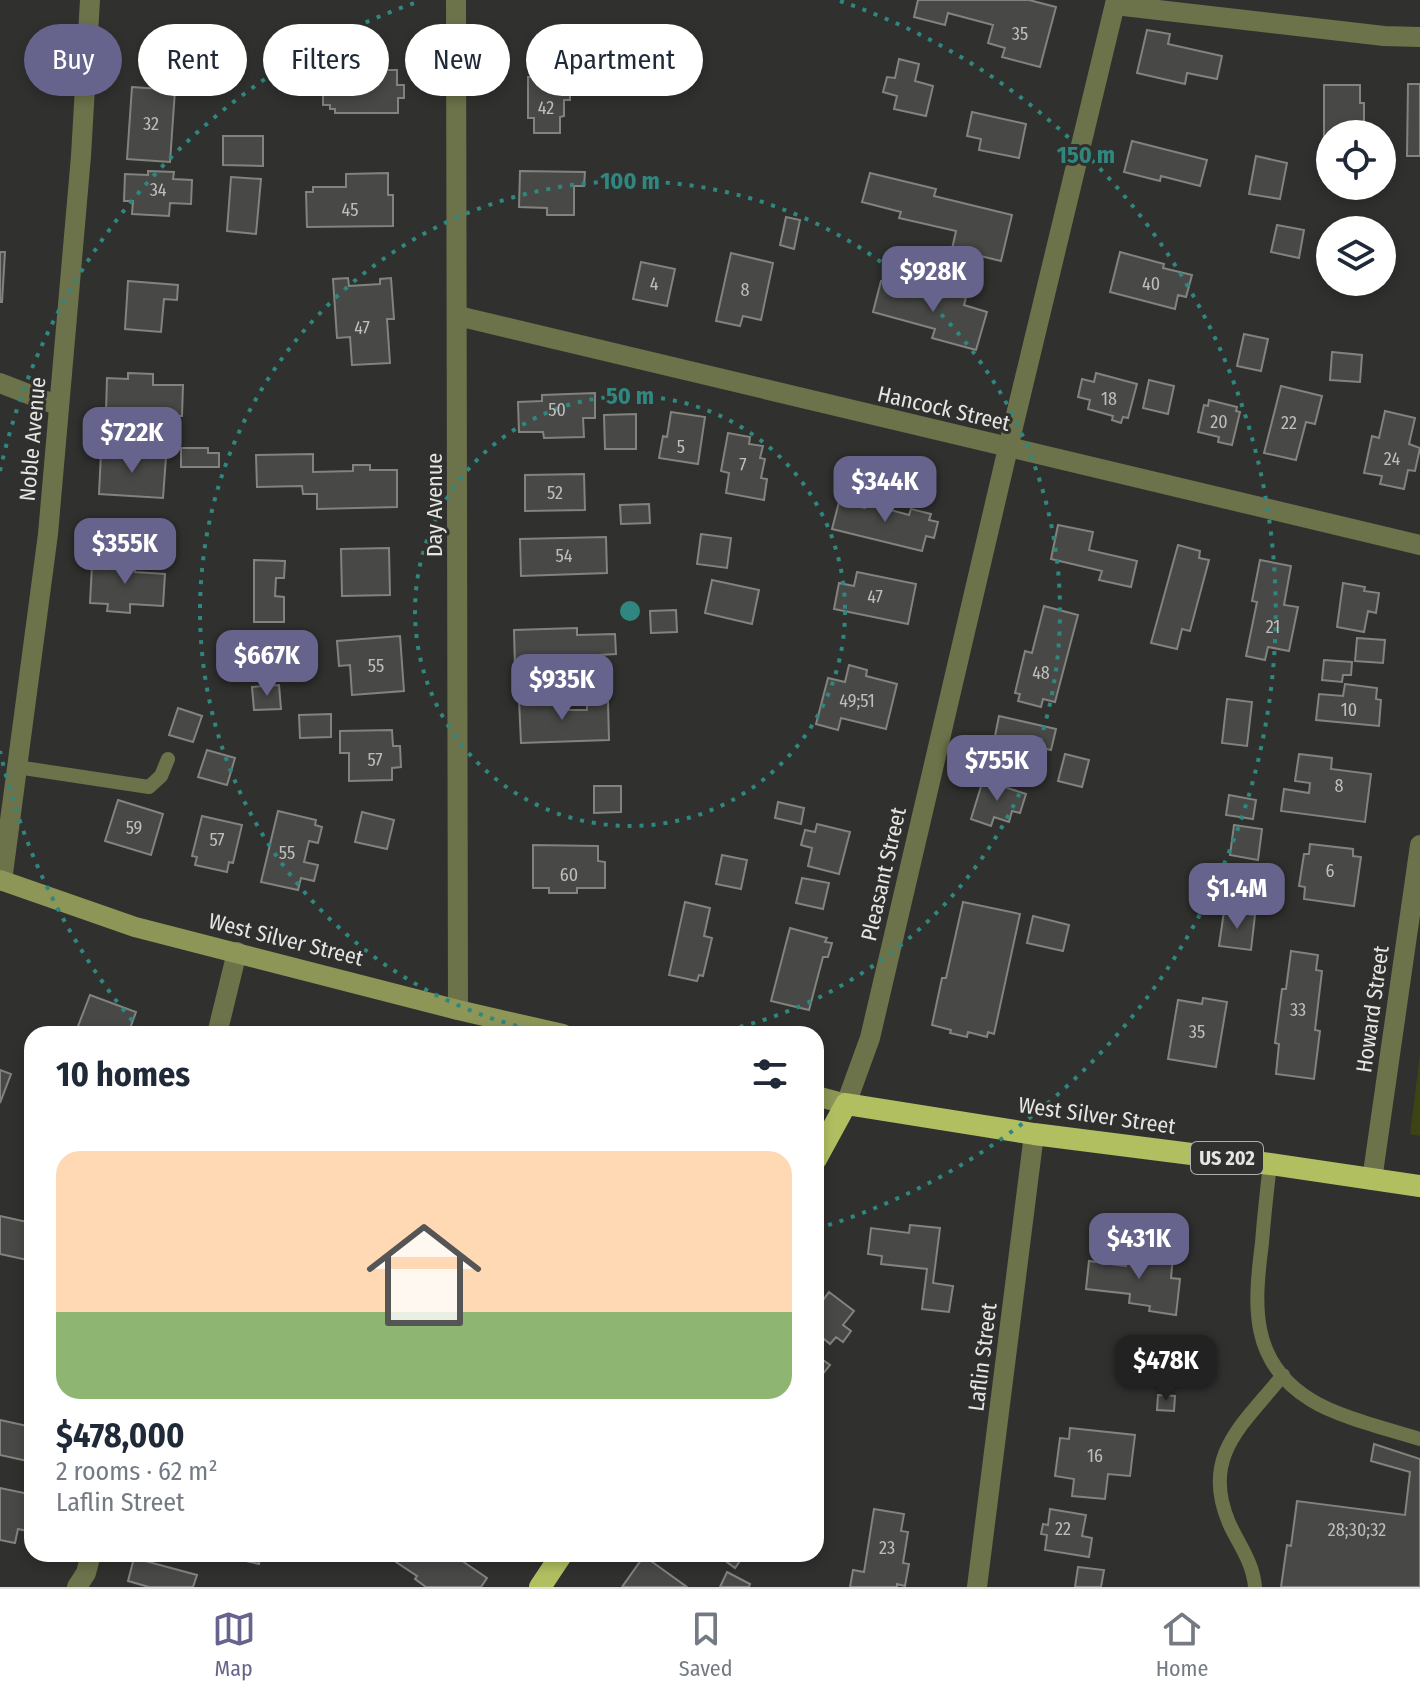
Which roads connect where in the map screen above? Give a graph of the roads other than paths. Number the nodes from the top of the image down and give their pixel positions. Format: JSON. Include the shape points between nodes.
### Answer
{"nodes":[{"id":1,"x":90,"y":0,"type":"edge"},
{"id":2,"x":456,"y":0,"type":"edge"},
{"id":3,"x":1116,"y":2,"type":"edge"},
{"id":4,"x":1420,"y":37,"type":"edge"},
{"id":5,"x":458,"y":316,"type":"junction"},
{"id":6,"x":0,"y":383,"type":"edge"},
{"id":7,"x":59,"y":406,"type":"junction"},
{"id":8,"x":1008,"y":448,"type":"junction"},
{"id":9,"x":1420,"y":545,"type":"edge"},
{"id":10,"x":168,"y":759,"type":"dead end"},
{"id":11,"x":17,"y":767,"type":"junction"},
{"id":12,"x":1420,"y":845,"type":"edge"},
{"id":13,"x":1,"y":881,"type":"edge"},
{"id":14,"x":237,"y":952,"type":"junction"},
{"id":15,"x":458,"y":1010,"type":"junction"},
{"id":16,"x":219,"y":1026,"type":"edge"},
{"id":17,"x":528,"y":1026,"type":"edge"},
{"id":18,"x":824,"y":1098,"type":"edge"},
{"id":19,"x":846,"y":1104,"type":"junction"},
{"id":20,"x":1034,"y":1134,"type":"junction"},
{"id":21,"x":824,"y":1144,"type":"edge"},
{"id":22,"x":1270,"y":1164,"type":"junction"},
{"id":23,"x":1372,"y":1180,"type":"junction"},
{"id":24,"x":1420,"y":1186,"type":"edge"},
{"id":25,"x":1283,"y":1375,"type":"junction"},
{"id":26,"x":1420,"y":1439,"type":"edge"},
{"id":27,"x":89,"y":1562,"type":"edge"},
{"id":28,"x":557,"y":1562,"type":"edge"},
{"id":29,"x":77,"y":1587,"type":"edge"},
{"id":30,"x":540,"y":1587,"type":"edge"},
{"id":31,"x":977,"y":1587,"type":"edge"},
{"id":32,"x":1255,"y":1587,"type":"edge"}],
"edges":[{"from":1,"to":7,"type":"street","name":"Noble Avenue"},
{"from":2,"to":5,"type":"street","name":"Day Avenue"},
{"from":3,"to":4,"type":"street"},
{"from":3,"to":8,"type":"street","name":"Pleasant Street"},
{"from":5,"to":8,"type":"street","name":"Hancock Street"},
{"from":5,"to":15,"type":"street","name":"Day Avenue"},
{"from":6,"to":7,"type":"street"},
{"from":7,"to":11,"type":"street","name":"Noble Avenue"},
{"from":8,"to":9,"type":"street","name":"Hancock Street"},
{"from":8,"to":19,"type":"street","name":"Pleasant Street","via":[[870,1038]]},
{"from":10,"to":11,"type":"lane","via":[[149,787]]},
{"from":11,"to":13,"type":"street","name":"Noble Avenue"},
{"from":12,"to":23,"type":"street","name":"Howard Street"},
{"from":13,"to":14,"type":"main road","name":"West Silver Street","via":[[135,927]]},
{"from":14,"to":15,"type":"main road","name":"West Silver Street"},
{"from":14,"to":16,"type":"street"},
{"from":15,"to":17,"type":"main road","name":"West Silver Street"},
{"from":18,"to":19,"type":"main road","name":"West Silver Street"},
{"from":19,"to":20,"type":"highway","name":"West Silver Street","number":"US 202"},
{"from":19,"to":21,"type":"highway"},
{"from":20,"to":22,"type":"highway","name":"West Silver Street","number":"US 202"},
{"from":20,"to":31,"type":"street","name":"Laflin Street"},
{"from":22,"to":23,"type":"highway","name":"West Silver Street","number":"US 202"},
{"from":22,"to":25,"type":"lane","via":[[1257,1310],[1269,1357]]},
{"from":23,"to":24,"type":"highway","name":"West Silver Street","number":"US 202"},
{"from":25,"to":26,"type":"lane","via":[[1330,1409]]},
{"from":25,"to":32,"type":"lane","via":[[1231,1438],[1219,1477],[1228,1522],[1251,1565]]},
{"from":27,"to":29,"type":"street"},
{"from":28,"to":30,"type":"highway"}]}
